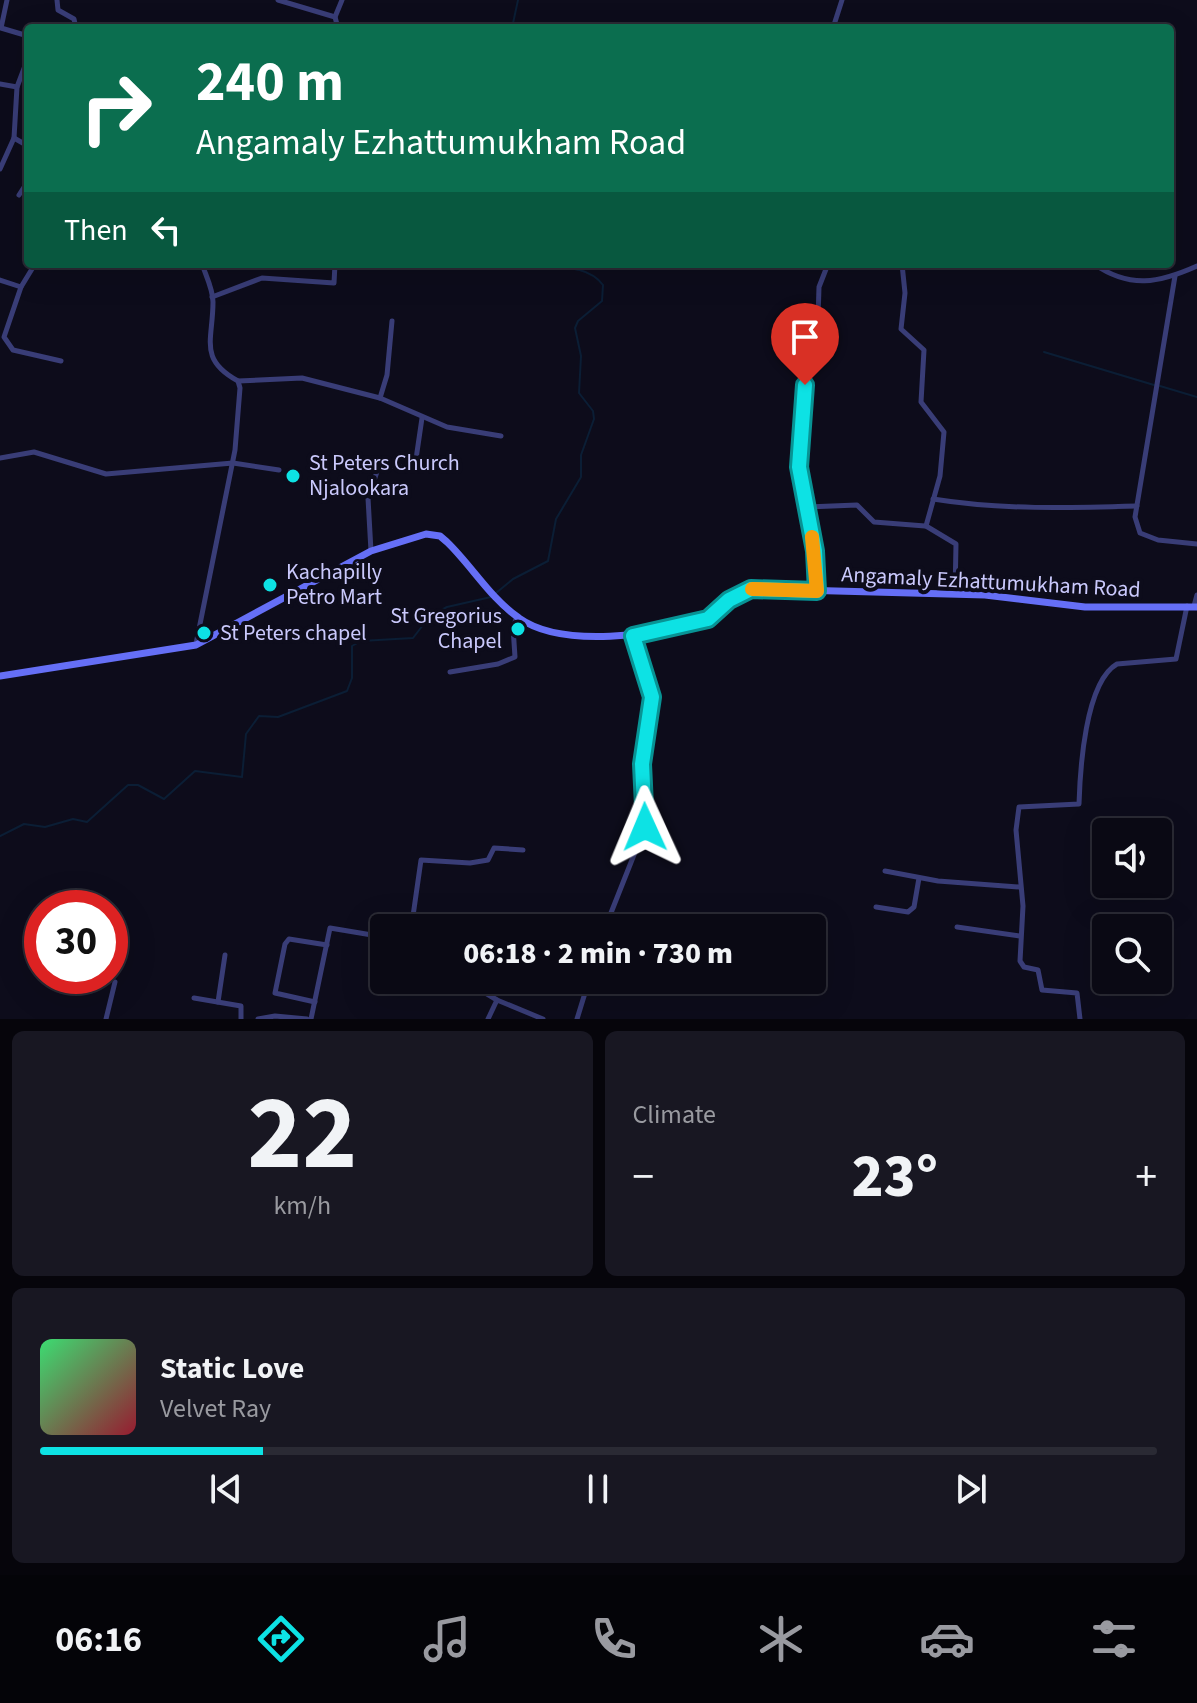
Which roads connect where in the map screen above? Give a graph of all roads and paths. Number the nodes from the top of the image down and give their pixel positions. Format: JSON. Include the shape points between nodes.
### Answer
{"nodes":[{"id":1,"x":7,"y":0,"type":"edge"},
{"id":2,"x":57,"y":0,"type":"edge"},
{"id":3,"x":278,"y":0,"type":"edge"},
{"id":4,"x":342,"y":0,"type":"edge"},
{"id":5,"x":842,"y":0,"type":"edge"},
{"id":6,"x":335,"y":17,"type":"junction"},
{"id":7,"x":75,"y":24,"type":"edge"},
{"id":8,"x":337,"y":24,"type":"edge"},
{"id":9,"x":834,"y":24,"type":"edge"},
{"id":10,"x":24,"y":36,"type":"edge"},
{"id":11,"x":24,"y":69,"type":"edge"},
{"id":12,"x":0,"y":84,"type":"edge"},
{"id":13,"x":17,"y":87,"type":"junction"},
{"id":14,"x":14,"y":138,"type":"junction"},
{"id":15,"x":24,"y":144,"type":"edge"},
{"id":16,"x":0,"y":169,"type":"edge"},
{"id":17,"x":24,"y":187,"type":"edge"},
{"id":18,"x":19,"y":195,"type":"dead end"},
{"id":19,"x":1197,"y":266,"type":"edge"},
{"id":20,"x":33,"y":268,"type":"edge"},
{"id":21,"x":203,"y":268,"type":"edge"},
{"id":22,"x":335,"y":268,"type":"edge"},
{"id":23,"x":826,"y":268,"type":"edge"},
{"id":24,"x":905,"y":268,"type":"edge"},
{"id":25,"x":1100,"y":268,"type":"edge"},
{"id":26,"x":1175,"y":276,"type":"junction"},
{"id":27,"x":0,"y":280,"type":"edge"},
{"id":28,"x":21,"y":287,"type":"junction"},
{"id":29,"x":212,"y":297,"type":"junction"},
{"id":30,"x":392,"y":321,"type":"dead end"},
{"id":31,"x":61,"y":361,"type":"dead end"},
{"id":32,"x":238,"y":381,"type":"junction"},
{"id":33,"x":380,"y":398,"type":"junction"},
{"id":34,"x":422,"y":418,"type":"junction"},
{"id":35,"x":501,"y":436,"type":"dead end"},
{"id":36,"x":0,"y":458,"type":"edge"},
{"id":37,"x":233,"y":463,"type":"junction"},
{"id":38,"x":279,"y":470,"type":"dead end"},
{"id":39,"x":933,"y":499,"type":"junction"},
{"id":40,"x":1137,"y":506,"type":"junction"},
{"id":41,"x":807,"y":507,"type":"junction"},
{"id":42,"x":926,"y":526,"type":"junction"},
{"id":43,"x":1197,"y":544,"type":"edge"},
{"id":44,"x":371,"y":551,"type":"junction"},
{"id":45,"x":817,"y":591,"type":"junction"},
{"id":46,"x":955,"y":594,"type":"junction"},
{"id":47,"x":1197,"y":595,"type":"edge"},
{"id":48,"x":1193,"y":606,"type":"edge"},
{"id":49,"x":517,"y":617,"type":"junction"},
{"id":50,"x":633,"y":636,"type":"junction"},
{"id":51,"x":196,"y":645,"type":"junction"},
{"id":52,"x":450,"y":672,"type":"dead end"},
{"id":53,"x":0,"y":676,"type":"edge"},
{"id":54,"x":523,"y":850,"type":"dead end"},
{"id":55,"x":885,"y":871,"type":"dead end"},
{"id":56,"x":919,"y":878,"type":"junction"},
{"id":57,"x":1019,"y":887,"type":"junction"},
{"id":58,"x":876,"y":907,"type":"dead end"},
{"id":59,"x":413,"y":914,"type":"edge"},
{"id":60,"x":611,"y":914,"type":"edge"},
{"id":61,"x":957,"y":927,"type":"dead end"},
{"id":62,"x":370,"y":935,"type":"edge"},
{"id":63,"x":1020,"y":936,"type":"junction"},
{"id":64,"x":327,"y":945,"type":"junction"},
{"id":65,"x":225,"y":955,"type":"dead end"},
{"id":66,"x":112,"y":994,"type":"edge"},
{"id":67,"x":487,"y":994,"type":"edge"},
{"id":68,"x":586,"y":994,"type":"edge"},
{"id":69,"x":194,"y":998,"type":"dead end"},
{"id":70,"x":497,"y":1000,"type":"junction"},
{"id":71,"x":218,"y":1002,"type":"junction"},
{"id":72,"x":315,"y":1002,"type":"junction"},
{"id":73,"x":580,"y":1018,"type":"edge"},
{"id":74,"x":106,"y":1019,"type":"edge"},
{"id":75,"x":241,"y":1019,"type":"edge"},
{"id":76,"x":258,"y":1019,"type":"edge"},
{"id":77,"x":309,"y":1019,"type":"edge"},
{"id":78,"x":488,"y":1019,"type":"edge"},
{"id":79,"x":543,"y":1019,"type":"edge"},
{"id":80,"x":1080,"y":1019,"type":"edge"}],
"edges":[{"from":1,"to":10,"type":"street","via":[[1,28]]},
{"from":2,"to":7,"type":"street","via":[[58,10]]},
{"from":3,"to":6,"type":"street"},
{"from":4,"to":6,"type":"street"},
{"from":5,"to":9,"type":"street"},
{"from":6,"to":8,"type":"street"},
{"from":11,"to":13,"type":"street"},
{"from":12,"to":13,"type":"street"},
{"from":13,"to":14,"type":"street"},
{"from":14,"to":15,"type":"street"},
{"from":14,"to":16,"type":"street"},
{"from":17,"to":18,"type":"street"},
{"from":19,"to":26,"type":"street"},
{"from":20,"to":28,"type":"street"},
{"from":21,"to":29,"type":"street"},
{"from":22,"to":29,"type":"street","via":[[334,283],[262,278]]},
{"from":23,"to":41,"type":"street","via":[[805,357],[799,467]]},
{"from":24,"to":39,"type":"street","via":[[901,329],[924,350],[921,402],[944,432]]},
{"from":25,"to":26,"type":"street","via":[[1112,277],[1163,282]]},
{"from":26,"to":40,"type":"street"},
{"from":27,"to":28,"type":"street"},
{"from":28,"to":31,"type":"street","via":[[4,337],[13,350]]},
{"from":29,"to":32,"type":"street","via":[[213,362]]},
{"from":30,"to":33,"type":"street"},
{"from":32,"to":33,"type":"street","via":[[302,378]]},
{"from":32,"to":37,"type":"street"},
{"from":33,"to":34,"type":"street"},
{"from":34,"to":35,"type":"street"},
{"from":34,"to":44,"type":"street","via":[[416,459],[409,467],[379,466],[369,487]]},
{"from":36,"to":37,"type":"street","via":[[34,452],[106,474]]},
{"from":37,"to":38,"type":"street"},
{"from":37,"to":51,"type":"street"},
{"from":39,"to":40,"type":"street","via":[[1054,509]]},
{"from":39,"to":42,"type":"street"},
{"from":40,"to":43,"type":"street","via":[[1140,533]]},
{"from":41,"to":42,"type":"street","via":[[857,505],[874,522]]},
{"from":41,"to":45,"type":"street"},
{"from":42,"to":46,"type":"street","via":[[956,544]]},
{"from":44,"to":49,"type":"street","name":"Angamaly Ezhattumukham Road","via":[[418,536],[440,536]]},
{"from":44,"to":51,"type":"street","name":"Angamaly Ezhattumukham Road"},
{"from":45,"to":46,"type":"street","name":"Angamaly Ezhattumukham Road"},
{"from":45,"to":50,"type":"street","name":"Angamaly Ezhattumukham Road","via":[[751,589],[708,619]]},
{"from":46,"to":48,"type":"street","name":"Angamaly Ezhattumukham Road","via":[[1085,607]]},
{"from":47,"to":48,"type":"street"},
{"from":48,"to":57,"type":"street","via":[[1176,659],[1117,664],[1105,677],[1084,726],[1079,804],[1019,807]]},
{"from":49,"to":50,"type":"street","name":"Angamaly Ezhattumukham Road","via":[[560,632]]},
{"from":49,"to":52,"type":"street","via":[[515,657]]},
{"from":50,"to":60,"type":"street","via":[[652,697],[642,764],[645,827]]},
{"from":51,"to":53,"type":"street","name":"Angamaly Ezhattumukham Road"},
{"from":54,"to":59,"type":"street","via":[[494,848],[488,860],[470,863],[421,860]]},
{"from":55,"to":56,"type":"street"},
{"from":56,"to":57,"type":"street"},
{"from":56,"to":58,"type":"street","via":[[914,907],[908,912]]},
{"from":57,"to":63,"type":"street"},
{"from":61,"to":63,"type":"street"},
{"from":62,"to":64,"type":"street","via":[[330,928]]},
{"from":63,"to":80,"type":"street","via":[[1024,967],[1038,970],[1042,990],[1077,993]]},
{"from":64,"to":72,"type":"street"},
{"from":64,"to":72,"type":"street","via":[[289,939],[285,944],[275,993]]},
{"from":65,"to":71,"type":"street"},
{"from":66,"to":74,"type":"street"},
{"from":67,"to":70,"type":"street"},
{"from":68,"to":73,"type":"street"},
{"from":69,"to":71,"type":"street"},
{"from":70,"to":78,"type":"street"},
{"from":70,"to":79,"type":"street"},
{"from":71,"to":75,"type":"street","via":[[241,1006]]},
{"from":72,"to":77,"type":"street"},
{"from":76,"to":77,"type":"street"}]}
